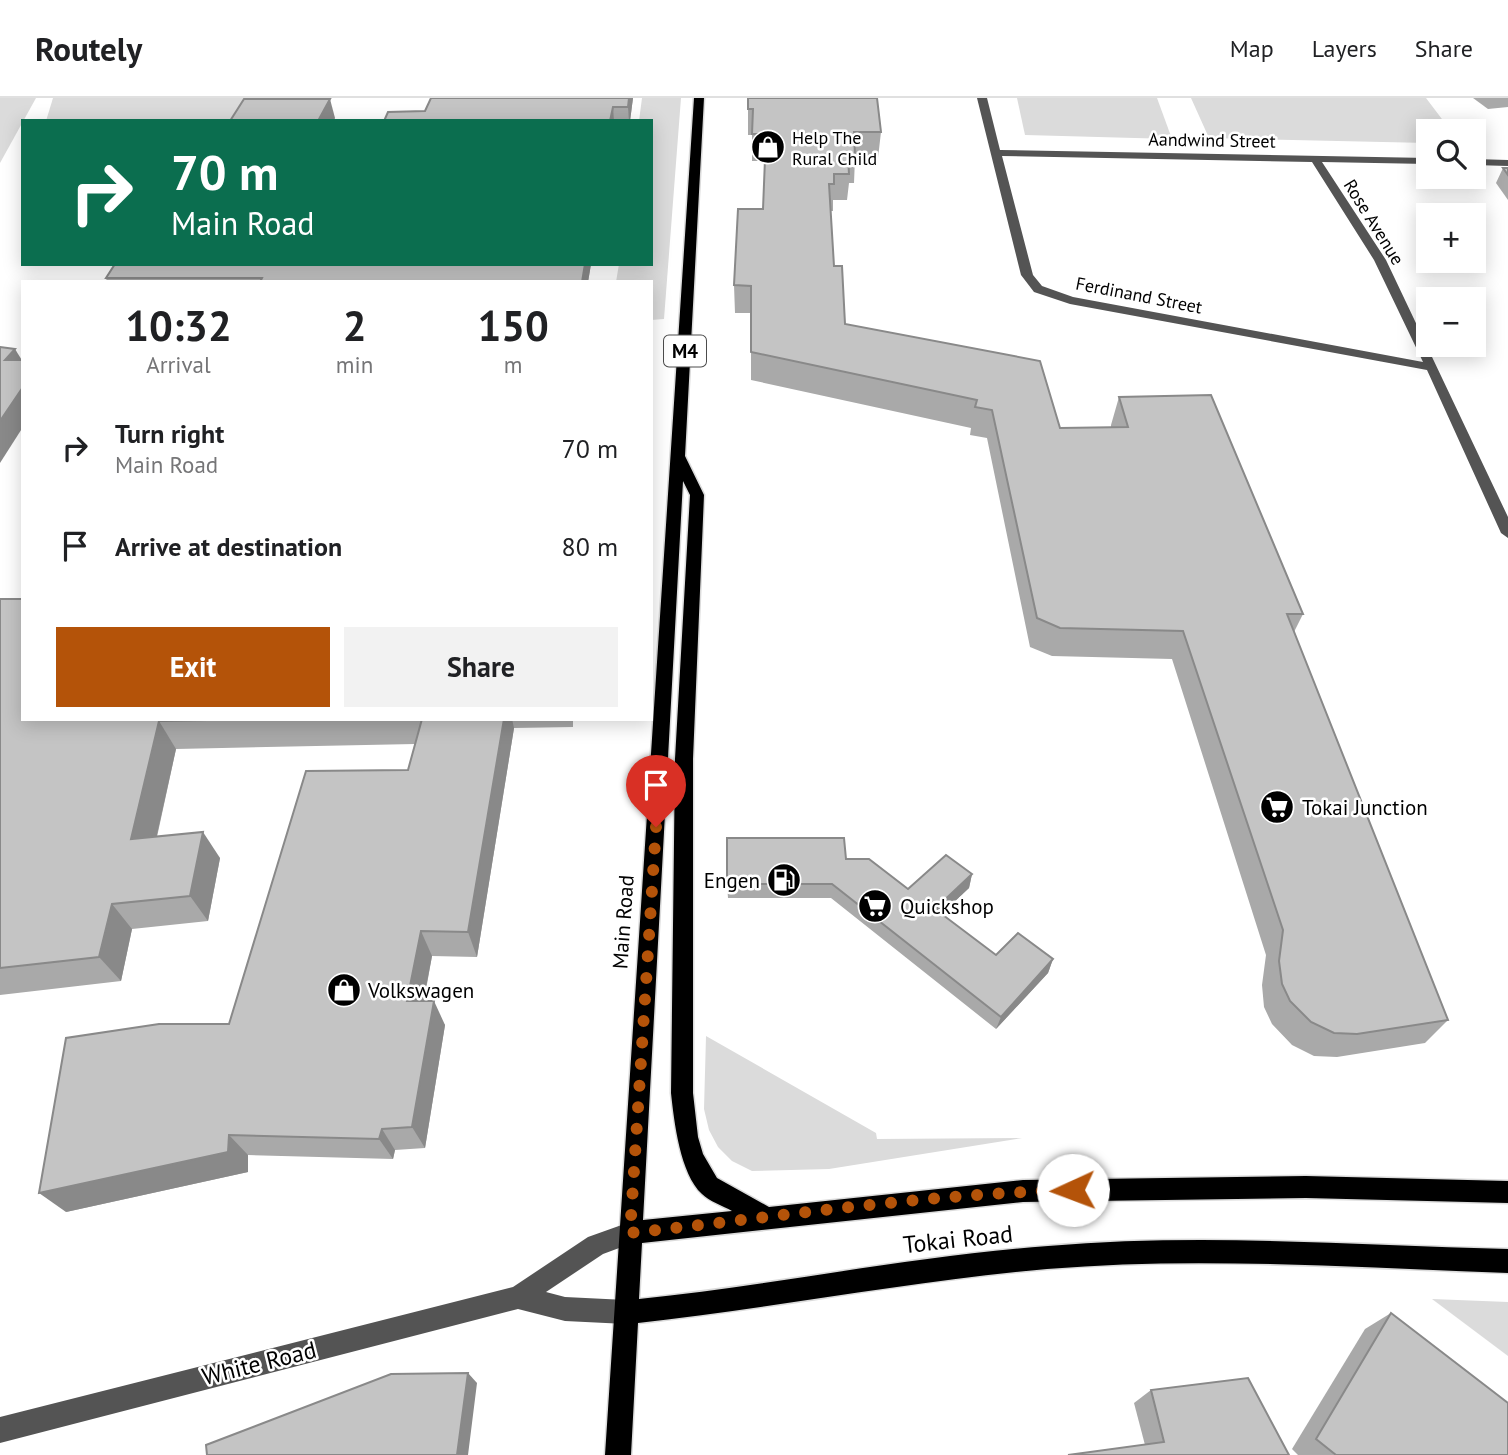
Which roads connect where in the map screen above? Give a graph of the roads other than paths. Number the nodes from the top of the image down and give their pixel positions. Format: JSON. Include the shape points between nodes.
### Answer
{"nodes":[{"id":1,"x":699,"y":98,"type":"edge"},
{"id":2,"x":982,"y":98,"type":"edge"},
{"id":3,"x":996,"y":153,"type":"junction"},
{"id":4,"x":1315,"y":159,"type":"junction"},
{"id":5,"x":1416,"y":161,"type":"edge"},
{"id":6,"x":1486,"y":162,"type":"edge"},
{"id":7,"x":1508,"y":163,"type":"edge"},
{"id":8,"x":1432,"y":367,"type":"junction"},
{"id":9,"x":678,"y":456,"type":"junction"},
{"id":10,"x":1508,"y":533,"type":"edge"},
{"id":11,"x":1508,"y":1192,"type":"edge"},
{"id":12,"x":767,"y":1218,"type":"junction"},
{"id":13,"x":630,"y":1233,"type":"junction"},
{"id":14,"x":1508,"y":1261,"type":"edge"},
{"id":15,"x":518,"y":1297,"type":"junction"},
{"id":16,"x":626,"y":1312,"type":"junction"},
{"id":17,"x":0,"y":1430,"type":"edge"},
{"id":18,"x":618,"y":1455,"type":"edge"}],
"edges":[{"from":1,"to":9,"type":"main road","name":"Main Road","number":"M4"},
{"from":2,"to":3,"type":"street","name":"Ferdinand Street"},
{"from":3,"to":4,"type":"street","name":"Aandwind Street"},
{"from":3,"to":8,"type":"street","name":"Ferdinand Street","via":[[1027,275],[1046,293]]},
{"from":4,"to":5,"type":"street","name":"Aandwind Street"},
{"from":4,"to":8,"type":"street","name":"Rose Avenue","via":[[1380,260]]},
{"from":6,"to":7,"type":"street"},
{"from":8,"to":10,"type":"street","name":"Rose Avenue"},
{"from":9,"to":12,"type":"main road","via":[[697,495],[684,759],[682,1093],[687,1137],[709,1186]]},
{"from":9,"to":13,"type":"main road","name":"Main Road","number":"M4"},
{"from":11,"to":12,"type":"main road","name":"Tokai Road","via":[[1306,1186],[1023,1191]]},
{"from":12,"to":13,"type":"main road","name":"Tokai Road"},
{"from":13,"to":15,"type":"street","name":"White Road","via":[[596,1245]]},
{"from":13,"to":16,"type":"main road","name":"Main Road","number":"M4"},
{"from":14,"to":16,"type":"main road","name":"Tokai Road","via":[[1191,1252],[1049,1257]]},
{"from":15,"to":16,"type":"street","name":"White Road","via":[[565,1308]]},
{"from":15,"to":17,"type":"street","name":"White Road"},
{"from":16,"to":18,"type":"main road","name":"Main Road","number":"M4"}]}
